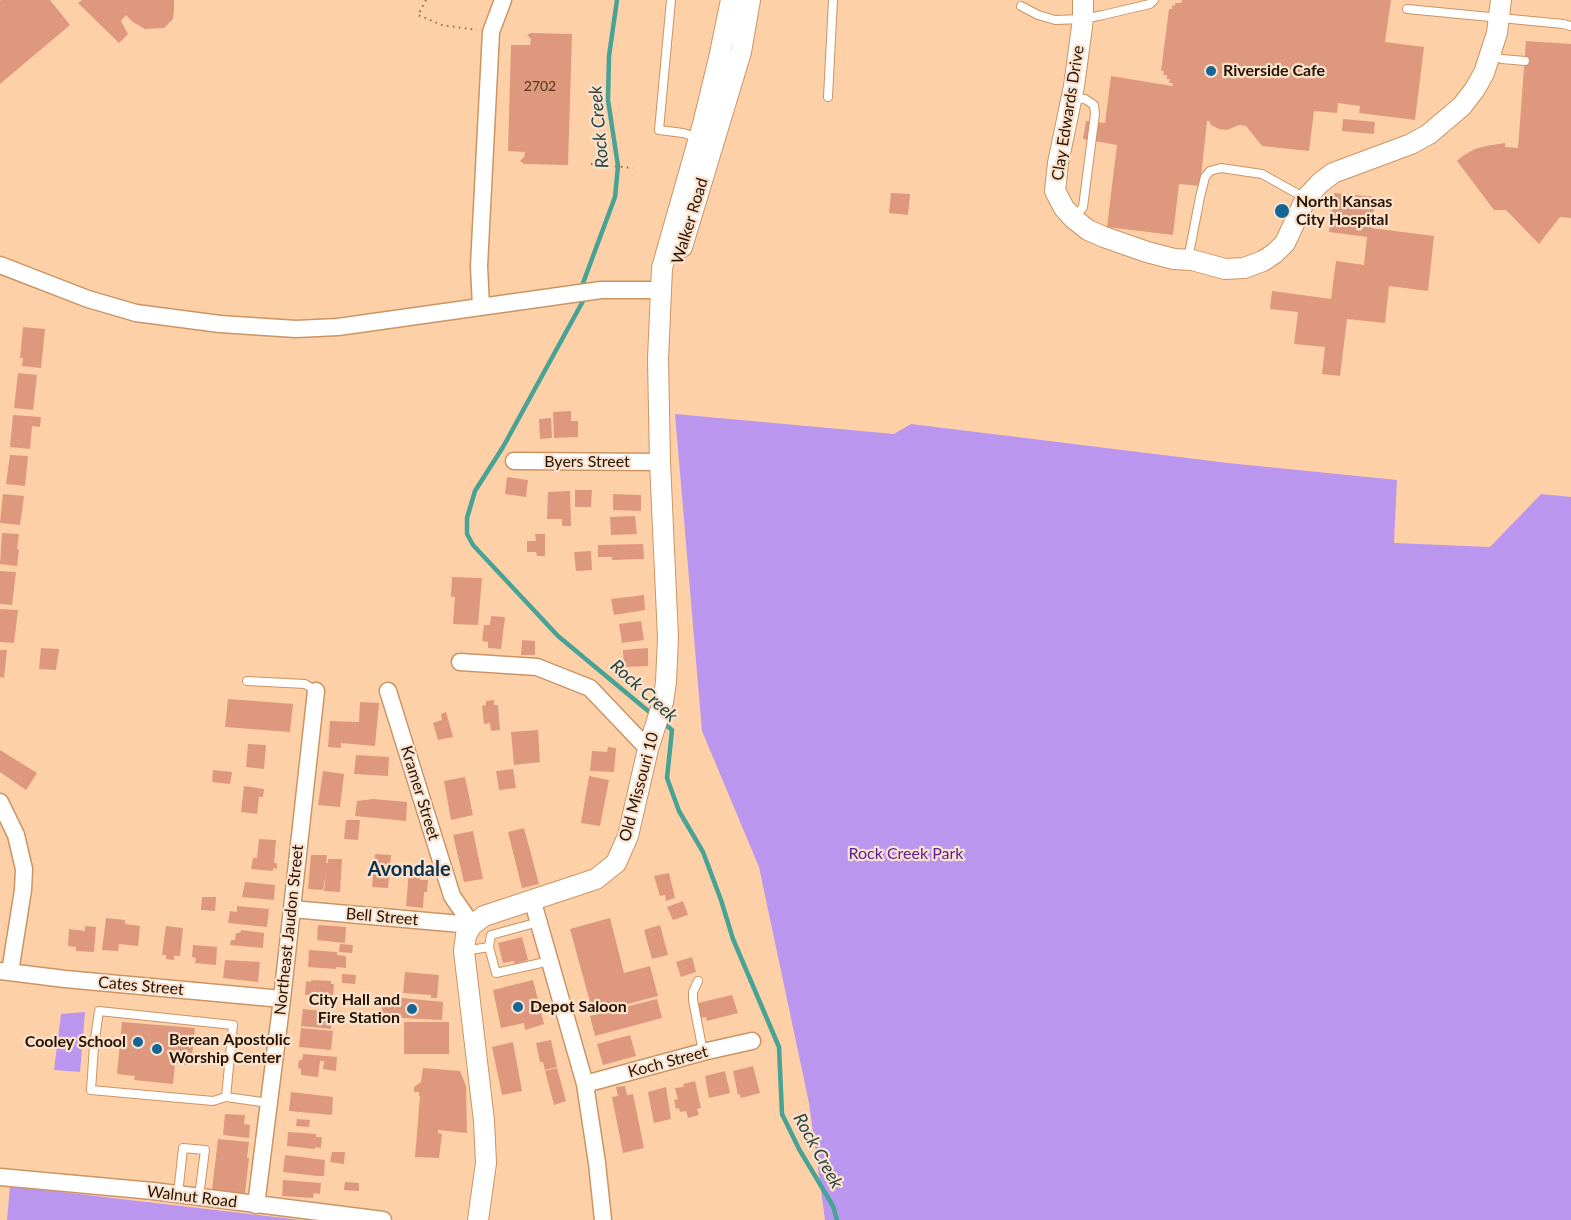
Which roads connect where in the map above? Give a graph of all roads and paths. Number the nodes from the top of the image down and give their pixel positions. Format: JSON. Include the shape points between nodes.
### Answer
{"nodes":[{"id":1,"x":426,"y":0,"type":"edge"},
{"id":2,"x":503,"y":0,"type":"edge"},
{"id":3,"x":671,"y":0,"type":"edge"},
{"id":4,"x":731,"y":0,"type":"edge"},
{"id":5,"x":750,"y":0,"type":"edge"},
{"id":6,"x":833,"y":0,"type":"edge"},
{"id":7,"x":1154,"y":0,"type":"edge"},
{"id":8,"x":1021,"y":6,"type":"dead end"},
{"id":9,"x":1083,"y":9,"type":"edge"},
{"id":10,"x":1407,"y":9,"type":"dead end"},
{"id":11,"x":1500,"y":9,"type":"edge"},
{"id":12,"x":1571,"y":26,"type":"edge"},
{"id":13,"x":491,"y":32,"type":"junction"},
{"id":14,"x":1491,"y":55,"type":"junction"},
{"id":15,"x":1525,"y":62,"type":"dead end"},
{"id":16,"x":828,"y":97,"type":"dead end"},
{"id":17,"x":1072,"y":98,"type":"junction"},
{"id":18,"x":706,"y":141,"type":"junction"},
{"id":19,"x":591,"y":164,"type":"dead end"},
{"id":20,"x":633,"y":168,"type":"dead end"},
{"id":21,"x":1306,"y":198,"type":"junction"},
{"id":22,"x":1074,"y":219,"type":"junction"},
{"id":23,"x":1188,"y":260,"type":"junction"},
{"id":24,"x":0,"y":265,"type":"edge"},
{"id":25,"x":662,"y":290,"type":"junction"},
{"id":26,"x":482,"y":307,"type":"junction"},
{"id":27,"x":514,"y":461,"type":"dead end"},
{"id":28,"x":660,"y":462,"type":"junction"},
{"id":29,"x":460,"y":662,"type":"dead end"},
{"id":30,"x":247,"y":681,"type":"dead end"},
{"id":31,"x":316,"y":691,"type":"joint"},
{"id":32,"x":388,"y":691,"type":"dead end"},
{"id":33,"x":651,"y":742,"type":"junction"},
{"id":34,"x":0,"y":802,"type":"edge"},
{"id":35,"x":532,"y":899,"type":"junction"},
{"id":36,"x":292,"y":909,"type":"junction"},
{"id":37,"x":539,"y":922,"type":"junction"},
{"id":38,"x":482,"y":925,"type":"junction"},
{"id":39,"x":489,"y":947,"type":"junction"},
{"id":40,"x":464,"y":951,"type":"junction"},
{"id":41,"x":550,"y":961,"type":"junction"},
{"id":42,"x":5,"y":971,"type":"edge"},
{"id":43,"x":698,"y":981,"type":"dead end"},
{"id":44,"x":282,"y":999,"type":"junction"},
{"id":45,"x":752,"y":1041,"type":"dead end"},
{"id":46,"x":703,"y":1052,"type":"junction"},
{"id":47,"x":585,"y":1084,"type":"junction"},
{"id":48,"x":226,"y":1097,"type":"junction"},
{"id":49,"x":269,"y":1103,"type":"junction"},
{"id":50,"x":0,"y":1177,"type":"edge"},
{"id":51,"x":178,"y":1194,"type":"junction"},
{"id":52,"x":199,"y":1197,"type":"junction"},
{"id":53,"x":256,"y":1205,"type":"junction"},
{"id":54,"x":383,"y":1220,"type":"edge"},
{"id":55,"x":478,"y":1220,"type":"edge"},
{"id":56,"x":603,"y":1220,"type":"edge"}],
"edges":[{"from":1,"to":13,"type":"path","via":[[418,15],[442,25]]},
{"from":2,"to":13,"type":"street"},
{"from":3,"to":18,"type":"lane","via":[[659,130]]},
{"from":4,"to":18,"type":"street","name":"Walker Road"},
{"from":5,"to":18,"type":"street","name":"Walker Road","via":[[741,52]]},
{"from":6,"to":16,"type":"lane"},
{"from":7,"to":9,"type":"lane","via":[[1150,4]]},
{"from":8,"to":9,"type":"lane","via":[[1055,20]]},
{"from":9,"to":17,"type":"street","name":"Clay Edwards Drive"},
{"from":10,"to":11,"type":"lane"},
{"from":11,"to":12,"type":"lane"},
{"from":11,"to":14,"type":"street","name":"Clay Edwards Drive"},
{"from":13,"to":26,"type":"street","via":[[479,266]]},
{"from":14,"to":15,"type":"lane"},
{"from":14,"to":21,"type":"street","name":"Clay Edwards Drive","via":[[1462,106],[1429,134],[1333,173]]},
{"from":17,"to":22,"type":"street","name":"Clay Edwards Drive","via":[[1055,191]]},
{"from":17,"to":22,"type":"lane","via":[[1094,105],[1095,114],[1083,207]]},
{"from":18,"to":25,"type":"street","name":"Walker Road","via":[[662,268]]},
{"from":19,"to":20,"type":"path"},
{"from":21,"to":23,"type":"street","name":"Clay Edwards Drive","via":[[1284,243],[1263,261],[1225,269]]},
{"from":21,"to":23,"type":"lane","via":[[1262,174],[1221,168],[1209,171]]},
{"from":22,"to":23,"type":"street","name":"Clay Edwards Drive","via":[[1104,237],[1147,252]]},
{"from":24,"to":26,"type":"street","via":[[136,313],[220,324],[296,329],[338,327]]},
{"from":25,"to":26,"type":"street","via":[[601,290]]},
{"from":25,"to":28,"type":"street","name":"Old Missouri 10","via":[[658,359]]},
{"from":27,"to":28,"type":"street","name":"Byers Street"},
{"from":28,"to":33,"type":"street","name":"Old Missouri 10","via":[[669,638],[663,702]]},
{"from":29,"to":33,"type":"street","via":[[537,667],[590,688]]},
{"from":30,"to":31,"type":"lane","via":[[305,684]]},
{"from":31,"to":36,"type":"street","name":"Northeast Jaudon Street"},
{"from":32,"to":38,"type":"street","name":"Kramer Street","via":[[452,896]]},
{"from":33,"to":35,"type":"street","name":"Old Missouri 10","via":[[628,836],[616,863],[596,879]]},
{"from":34,"to":42,"type":"street","via":[[16,835],[24,869]]},
{"from":35,"to":37,"type":"street"},
{"from":35,"to":38,"type":"street","name":"Old Missouri 10"},
{"from":36,"to":38,"type":"street","name":"Bell Street"},
{"from":36,"to":44,"type":"street","name":"Northeast Jaudon Street"},
{"from":37,"to":38,"type":"lane"},
{"from":37,"to":41,"type":"street"},
{"from":38,"to":39,"type":"lane"},
{"from":38,"to":40,"type":"street","via":[[466,935]]},
{"from":39,"to":40,"type":"lane"},
{"from":39,"to":41,"type":"lane","via":[[496,973]]},
{"from":40,"to":55,"type":"street","via":[[484,1121],[486,1163]]},
{"from":41,"to":47,"type":"street"},
{"from":42,"to":44,"type":"street","name":"Cates Street"},
{"from":43,"to":46,"type":"lane","via":[[693,1000]]},
{"from":44,"to":49,"type":"street","name":"Northeast Jaudon Street"},
{"from":45,"to":46,"type":"street","name":"Koch Street"},
{"from":46,"to":47,"type":"street","name":"Koch Street"},
{"from":47,"to":56,"type":"street"},
{"from":48,"to":48,"type":"lane","via":[[233,1024],[99,1011],[91,1090],[213,1101]]},
{"from":48,"to":49,"type":"lane"},
{"from":49,"to":53,"type":"street","name":"Northeast Jaudon Street"},
{"from":50,"to":51,"type":"street","name":"Walnut Road"},
{"from":51,"to":52,"type":"street","name":"Walnut Road"},
{"from":51,"to":52,"type":"lane","via":[[183,1148],[205,1150]]},
{"from":52,"to":53,"type":"street","name":"Walnut Road"},
{"from":53,"to":54,"type":"street","name":"Walnut Road"}]}
